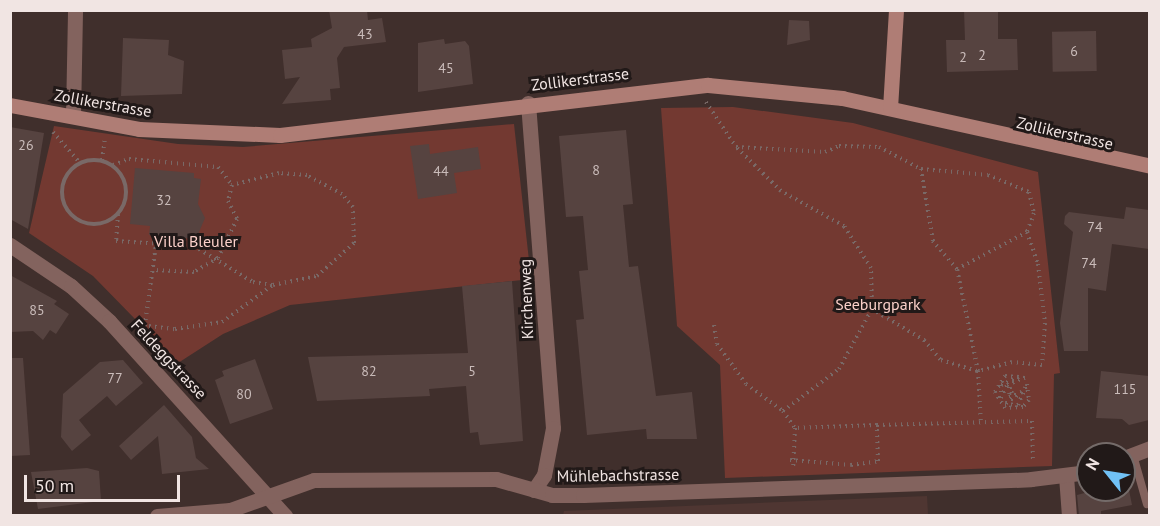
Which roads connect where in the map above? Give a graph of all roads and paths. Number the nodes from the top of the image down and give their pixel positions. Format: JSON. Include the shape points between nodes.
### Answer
{"nodes":[{"id":1,"x":75,"y":10,"type":"edge"},
{"id":2,"x":897,"y":10,"type":"edge"},
{"id":3,"x":706,"y":101,"type":"dead end"},
{"id":4,"x":528,"y":104,"type":"junction"},
{"id":5,"x":10,"y":105,"type":"edge"},
{"id":6,"x":890,"y":108,"type":"junction"},
{"id":7,"x":73,"y":116,"type":"junction"},
{"id":8,"x":52,"y":125,"type":"dead end"},
{"id":9,"x":106,"y":131,"type":"dead end"},
{"id":10,"x":736,"y":147,"type":"junction"},
{"id":11,"x":102,"y":161,"type":"junction"},
{"id":12,"x":80,"y":163,"type":"junction"},
{"id":13,"x":113,"y":165,"type":"junction"},
{"id":14,"x":1149,"y":166,"type":"edge"},
{"id":15,"x":921,"y":169,"type":"junction"},
{"id":16,"x":232,"y":185,"type":"junction"},
{"id":17,"x":118,"y":214,"type":"junction"},
{"id":18,"x":1027,"y":232,"type":"junction"},
{"id":19,"x":156,"y":244,"type":"junction"},
{"id":20,"x":10,"y":245,"type":"edge"},
{"id":21,"x":218,"y":258,"type":"junction"},
{"id":22,"x":957,"y":269,"type":"junction"},
{"id":23,"x":154,"y":270,"type":"junction"},
{"id":24,"x":273,"y":285,"type":"junction"},
{"id":25,"x":872,"y":309,"type":"junction"},
{"id":26,"x":714,"y":325,"type":"dead end"},
{"id":27,"x":149,"y":326,"type":"junction"},
{"id":28,"x":144,"y":332,"type":"dead end"},
{"id":29,"x":978,"y":371,"type":"junction"},
{"id":30,"x":1026,"y":377,"type":"dead end"},
{"id":31,"x":1012,"y":393,"type":"dead end"},
{"id":32,"x":783,"y":411,"type":"junction"},
{"id":33,"x":981,"y":423,"type":"junction"},
{"id":34,"x":877,"y":425,"type":"junction"},
{"id":35,"x":795,"y":428,"type":"junction"},
{"id":36,"x":790,"y":460,"type":"junction"},
{"id":37,"x":1033,"y":467,"type":"dead end"},
{"id":38,"x":1076,"y":474,"type":"edge"},
{"id":39,"x":1066,"y":476,"type":"junction"},
{"id":40,"x":793,"y":477,"type":"dead end"},
{"id":41,"x":1136,"y":477,"type":"edge"},
{"id":42,"x":534,"y":490,"type":"junction"},
{"id":43,"x":269,"y":493,"type":"junction"},
{"id":44,"x":1147,"y":504,"type":"dead end"},
{"id":45,"x":157,"y":516,"type":"edge"},
{"id":46,"x":285,"y":516,"type":"edge"},
{"id":47,"x":1069,"y":516,"type":"edge"}],
"edges":[{"from":1,"to":7,"type":"street"},
{"from":2,"to":6,"type":"street"},
{"from":3,"to":10,"type":"path"},
{"from":4,"to":6,"type":"street","name":"Zollikerstrasse","via":[[708,85]]},
{"from":4,"to":7,"type":"street","name":"Zollikerstrasse","via":[[280,135],[174,132]]},
{"from":4,"to":42,"type":"street","name":"Kirchenweg","via":[[553,428],[547,464]]},
{"from":5,"to":7,"type":"street","name":"Zollikerstrasse"},
{"from":6,"to":14,"type":"street","name":"Zollikerstrasse","via":[[1027,143]]},
{"from":8,"to":12,"type":"path"},
{"from":9,"to":11,"type":"path"},
{"from":10,"to":15,"type":"path","via":[[825,152],[839,146],[879,147]]},
{"from":10,"to":25,"type":"path","via":[[781,191],[844,226],[871,268]]},
{"from":11,"to":12,"type":"path"},
{"from":11,"to":13,"type":"path"},
{"from":12,"to":17,"type":"path","via":[[62,188],[72,216],[91,225]]},
{"from":13,"to":16,"type":"path","via":[[129,159],[218,166]]},
{"from":13,"to":17,"type":"path","via":[[127,193]]},
{"from":15,"to":18,"type":"path","via":[[988,175],[1029,192],[1034,213]]},
{"from":15,"to":22,"type":"path","via":[[933,241]]},
{"from":16,"to":21,"type":"path","via":[[228,201],[237,219]]},
{"from":16,"to":24,"type":"path","via":[[255,176],[308,175],[342,194],[352,207],[357,232],[347,254],[317,276]]},
{"from":17,"to":19,"type":"path","via":[[116,241]]},
{"from":18,"to":22,"type":"path"},
{"from":18,"to":29,"type":"path","via":[[1039,274],[1042,364],[1012,362]]},
{"from":19,"to":21,"type":"path","via":[[194,246]]},
{"from":19,"to":23,"type":"path"},
{"from":20,"to":43,"type":"street","name":"Feldeggstrasse","via":[[71,286],[109,321]]},
{"from":21,"to":23,"type":"path","via":[[194,272]]},
{"from":21,"to":24,"type":"path","via":[[253,282]]},
{"from":22,"to":29,"type":"path"},
{"from":23,"to":27,"type":"path"},
{"from":24,"to":27,"type":"path","via":[[222,322],[175,329]]},
{"from":25,"to":29,"type":"path","via":[[924,340],[941,360]]},
{"from":25,"to":32,"type":"path","via":[[838,369]]},
{"from":26,"to":32,"type":"path","via":[[717,344],[746,384]]},
{"from":27,"to":28,"type":"path"},
{"from":29,"to":33,"type":"path"},
{"from":30,"to":31,"type":"path","via":[[1007,385],[1001,398],[1001,385],[1019,376],[1005,376],[995,388],[1001,406],[1023,407],[1029,400],[1027,384],[1018,405],[1005,404],[1022,392],[1009,397],[1010,387]]},
{"from":32,"to":35,"type":"path"},
{"from":33,"to":34,"type":"path"},
{"from":33,"to":37,"type":"path","via":[[1032,421]]},
{"from":34,"to":35,"type":"path"},
{"from":34,"to":36,"type":"path","via":[[878,461],[851,465]]},
{"from":35,"to":36,"type":"path"},
{"from":36,"to":40,"type":"path"},
{"from":38,"to":39,"type":"street","name":"Mühlebachstrasse"},
{"from":39,"to":42,"type":"street","name":"Mühlebachstrasse","via":[[583,495]]},
{"from":39,"to":47,"type":"street"},
{"from":41,"to":44,"type":"lane"},
{"from":42,"to":43,"type":"street","name":"Mühlebachstrasse","via":[[496,479],[340,479],[299,482]]},
{"from":43,"to":45,"type":"street","name":"Mühlebachstrasse","via":[[230,510]]},
{"from":43,"to":46,"type":"street","name":"Feldeggstrasse"}]}
